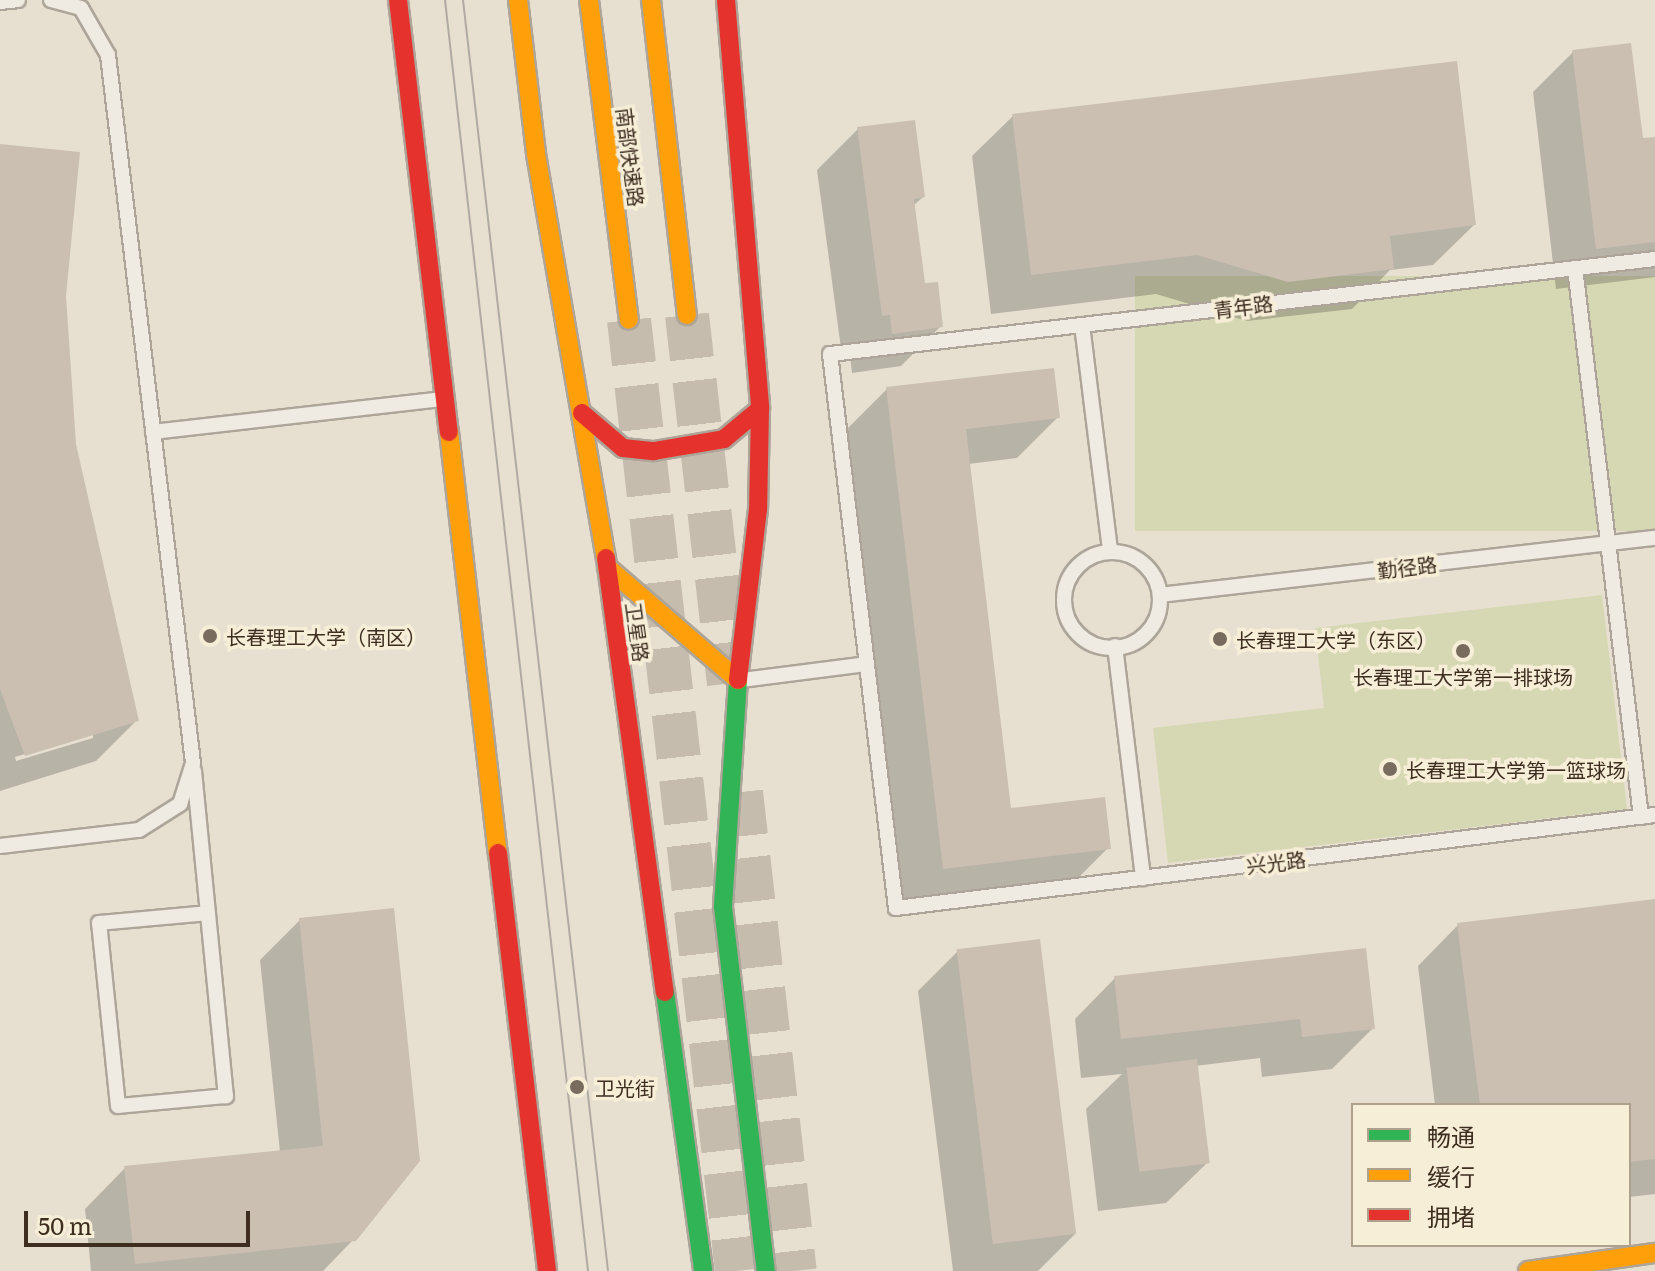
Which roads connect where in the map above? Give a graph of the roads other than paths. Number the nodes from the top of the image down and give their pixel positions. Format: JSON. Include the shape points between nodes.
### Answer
{"nodes":[{"id":1,"x":18,"y":0,"type":"edge"},
{"id":2,"x":51,"y":0,"type":"edge"},
{"id":3,"x":398,"y":0,"type":"edge"},
{"id":4,"x":518,"y":0,"type":"edge"},
{"id":5,"x":589,"y":0,"type":"edge"},
{"id":6,"x":651,"y":0,"type":"edge"},
{"id":7,"x":726,"y":0,"type":"edge"},
{"id":8,"x":0,"y":2,"type":"edge"},
{"id":9,"x":1655,"y":259,"type":"edge"},
{"id":10,"x":1575,"y":268,"type":"junction"},
{"id":11,"x":687,"y":315,"type":"tunnel mouth"},
{"id":12,"x":629,"y":320,"type":"tunnel mouth"},
{"id":13,"x":1082,"y":325,"type":"junction"},
{"id":14,"x":441,"y":399,"type":"junction"},
{"id":15,"x":760,"y":409,"type":"junction"},
{"id":16,"x":582,"y":413,"type":"junction"},
{"id":17,"x":153,"y":432,"type":"junction"},
{"id":18,"x":1655,"y":538,"type":"edge"},
{"id":19,"x":1609,"y":544,"type":"junction"},
{"id":20,"x":1110,"y":551,"type":"junction"},
{"id":21,"x":607,"y":567,"type":"junction"},
{"id":22,"x":1160,"y":595,"type":"junction"},
{"id":23,"x":1115,"y":646,"type":"junction"},
{"id":24,"x":867,"y":664,"type":"junction"},
{"id":25,"x":738,"y":680,"type":"junction"},
{"id":26,"x":193,"y":763,"type":"junction"},
{"id":27,"x":1648,"y":816,"type":"edge"},
{"id":28,"x":0,"y":846,"type":"edge"},
{"id":29,"x":1143,"y":878,"type":"junction"},
{"id":30,"x":208,"y":913,"type":"junction"},
{"id":31,"x":1655,"y":1253,"type":"edge"},
{"id":32,"x":547,"y":1271,"type":"edge"},
{"id":33,"x":703,"y":1271,"type":"edge"},
{"id":34,"x":766,"y":1271,"type":"edge"},
{"id":35,"x":1528,"y":1271,"type":"edge"}],
"edges":[{"from":1,"to":8,"type":"lane"},
{"from":2,"to":17,"type":"lane","via":[[81,8],[108,55]]},
{"from":3,"to":14,"type":"main road"},
{"from":4,"to":16,"type":"main road","name":"卫星路","via":[[536,154]]},
{"from":5,"to":12,"type":"main road","name":"南部快速路"},
{"from":6,"to":11,"type":"main road","name":"南部快速路"},
{"from":7,"to":15,"type":"main road"},
{"from":9,"to":10,"type":"lane","name":"青年路"},
{"from":10,"to":13,"type":"lane","name":"青年路"},
{"from":10,"to":19,"type":"lane"},
{"from":13,"to":20,"type":"lane"},
{"from":13,"to":24,"type":"lane","name":"青年路","via":[[830,354]]},
{"from":14,"to":17,"type":"lane"},
{"from":14,"to":32,"type":"main road"},
{"from":15,"to":16,"type":"main road","via":[[724,439],[654,451],[623,448]]},
{"from":15,"to":25,"type":"main road","via":[[758,509]]},
{"from":16,"to":21,"type":"main road","name":"卫星路"},
{"from":17,"to":26,"type":"lane"},
{"from":18,"to":19,"type":"lane","name":"勤径路"},
{"from":19,"to":22,"type":"lane","name":"勤径路"},
{"from":19,"to":27,"type":"lane"},
{"from":20,"to":22,"type":"lane","via":[[1141,561]]},
{"from":20,"to":23,"type":"lane","via":[[1081,562],[1064,604],[1088,642]]},
{"from":21,"to":25,"type":"main road"},
{"from":21,"to":33,"type":"main road","name":"卫星路"},
{"from":22,"to":23,"type":"lane","via":[[1147,634]]},
{"from":23,"to":29,"type":"lane"},
{"from":24,"to":25,"type":"lane"},
{"from":24,"to":29,"type":"lane","name":"兴光路","via":[[896,908]]},
{"from":25,"to":34,"type":"main road","via":[[723,907]]},
{"from":26,"to":28,"type":"lane","via":[[180,804],[139,830]]},
{"from":26,"to":30,"type":"lane"},
{"from":27,"to":29,"type":"lane","name":"兴光路"},
{"from":30,"to":30,"type":"lane","via":[[226,1096],[118,1106],[99,923]]},
{"from":31,"to":35,"type":"main road"}]}
